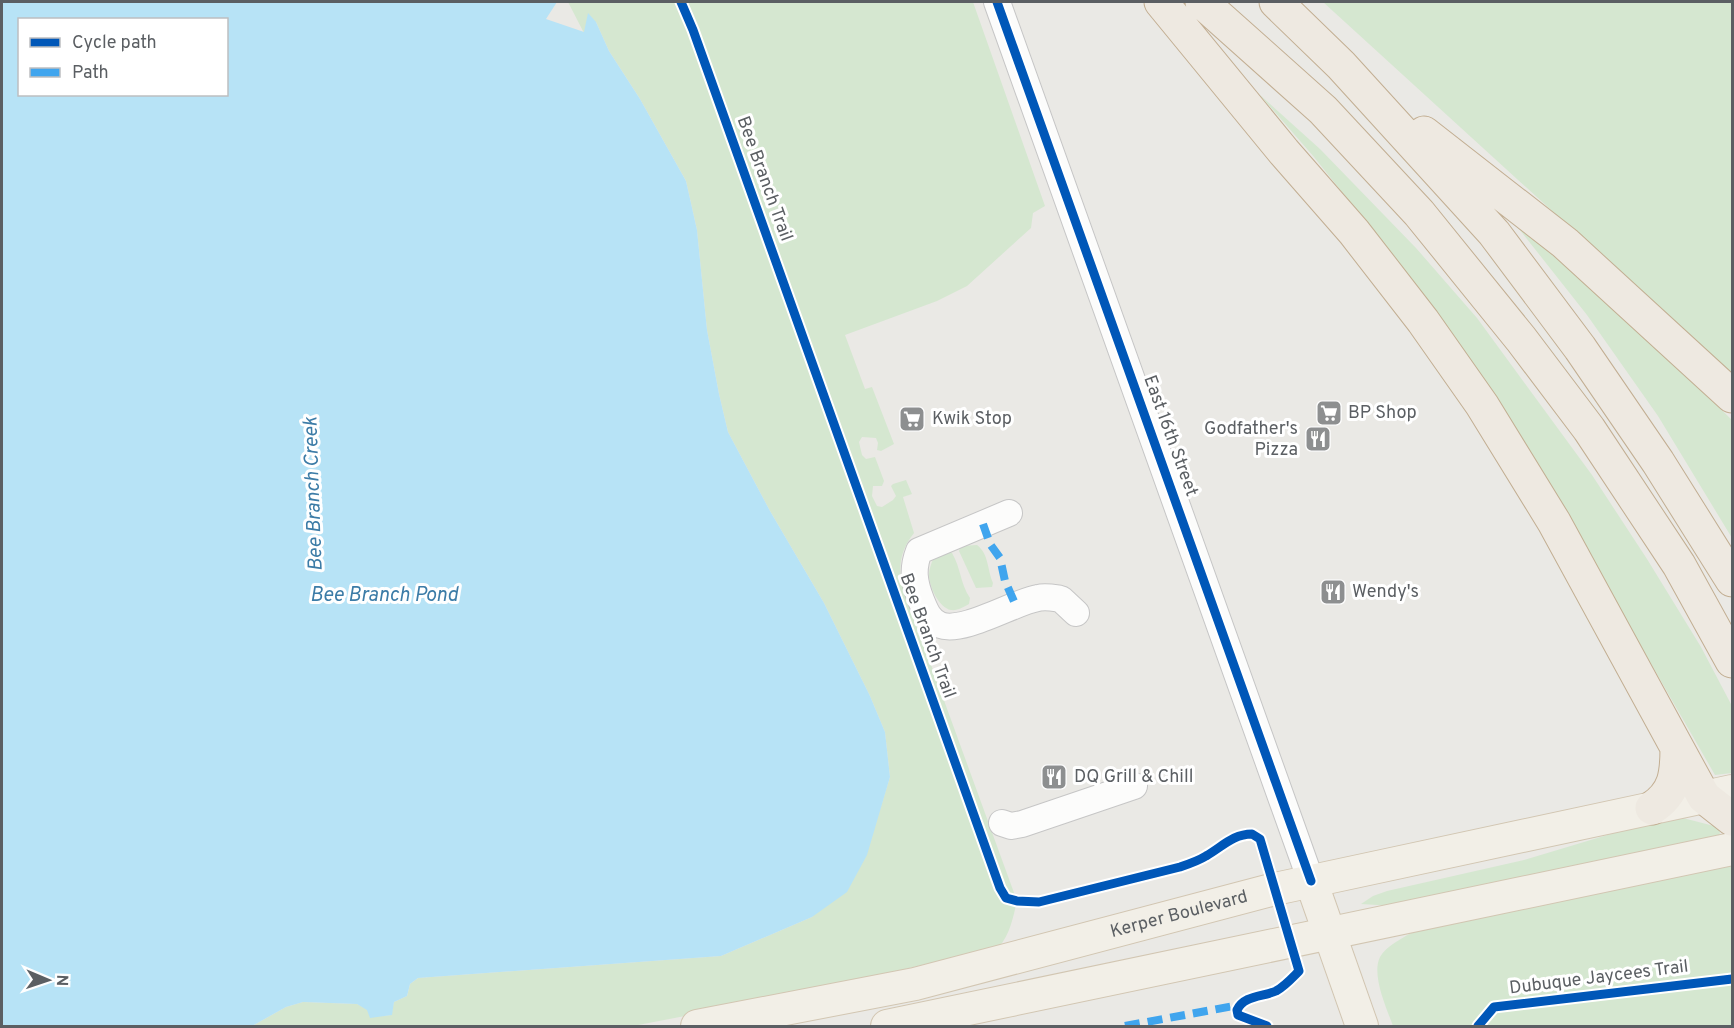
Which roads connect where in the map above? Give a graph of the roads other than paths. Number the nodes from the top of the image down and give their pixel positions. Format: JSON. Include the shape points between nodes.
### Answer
{"nodes":[{"id":1,"x":997,"y":2,"type":"edge"},
{"id":2,"x":1161,"y":2,"type":"edge"},
{"id":3,"x":1202,"y":2,"type":"edge"},
{"id":4,"x":1276,"y":2,"type":"edge"},
{"id":5,"x":1341,"y":65,"type":"junction"},
{"id":6,"x":1732,"y":396,"type":"edge"},
{"id":7,"x":1009,"y":513,"type":"dead end"},
{"id":8,"x":1732,"y":580,"type":"edge"},
{"id":9,"x":1076,"y":613,"type":"dead end"},
{"id":10,"x":1732,"y":661,"type":"edge"},
{"id":11,"x":1677,"y":748,"type":"junction"},
{"id":12,"x":1134,"y":786,"type":"dead end"},
{"id":13,"x":1718,"y":794,"type":"edge"},
{"id":14,"x":1652,"y":808,"type":"junction"},
{"id":15,"x":1732,"y":819,"type":"edge"},
{"id":16,"x":1002,"y":823,"type":"dead end"},
{"id":17,"x":1732,"y":849,"type":"edge"},
{"id":18,"x":1311,"y":881,"type":"junction"},
{"id":19,"x":1329,"y":933,"type":"junction"},
{"id":20,"x":697,"y":1026,"type":"edge"},
{"id":21,"x":887,"y":1026,"type":"edge"},
{"id":22,"x":1362,"y":1026,"type":"edge"}],
"edges":[{"from":1,"to":18,"type":"street","name":"East 16th Street"},
{"from":2,"to":11,"type":"highway","via":[[1354,232],[1423,321],[1488,415],[1554,522]]},
{"from":3,"to":10,"type":"highway","via":[[1323,110],[1419,213],[1521,339],[1588,429],[1679,565]]},
{"from":4,"to":5,"type":"highway"},
{"from":5,"to":6,"type":"highway","via":[[1564,243]]},
{"from":5,"to":8,"type":"highway","via":[[1494,232],[1658,462]]},
{"from":7,"to":9,"type":"street","via":[[919,550],[913,577],[928,617],[939,625],[951,626],[1038,598],[1062,599]]},
{"from":11,"to":13,"type":"highway"},
{"from":11,"to":14,"type":"highway","via":[[1674,782],[1667,796]]},
{"from":12,"to":16,"type":"street","via":[[1022,824]]},
{"from":13,"to":14,"type":"main road","name":"Kerper Boulevard"},
{"from":13,"to":15,"type":"highway"},
{"from":14,"to":18,"type":"main road","name":"Kerper Boulevard"},
{"from":17,"to":19,"type":"main road"},
{"from":18,"to":19,"type":"main road","name":"East 16th Street"},
{"from":18,"to":20,"type":"main road","name":"Kerper Boulevard","via":[[915,984]]},
{"from":19,"to":21,"type":"main road"},
{"from":19,"to":22,"type":"main road","name":"East 16th Street"}]}
